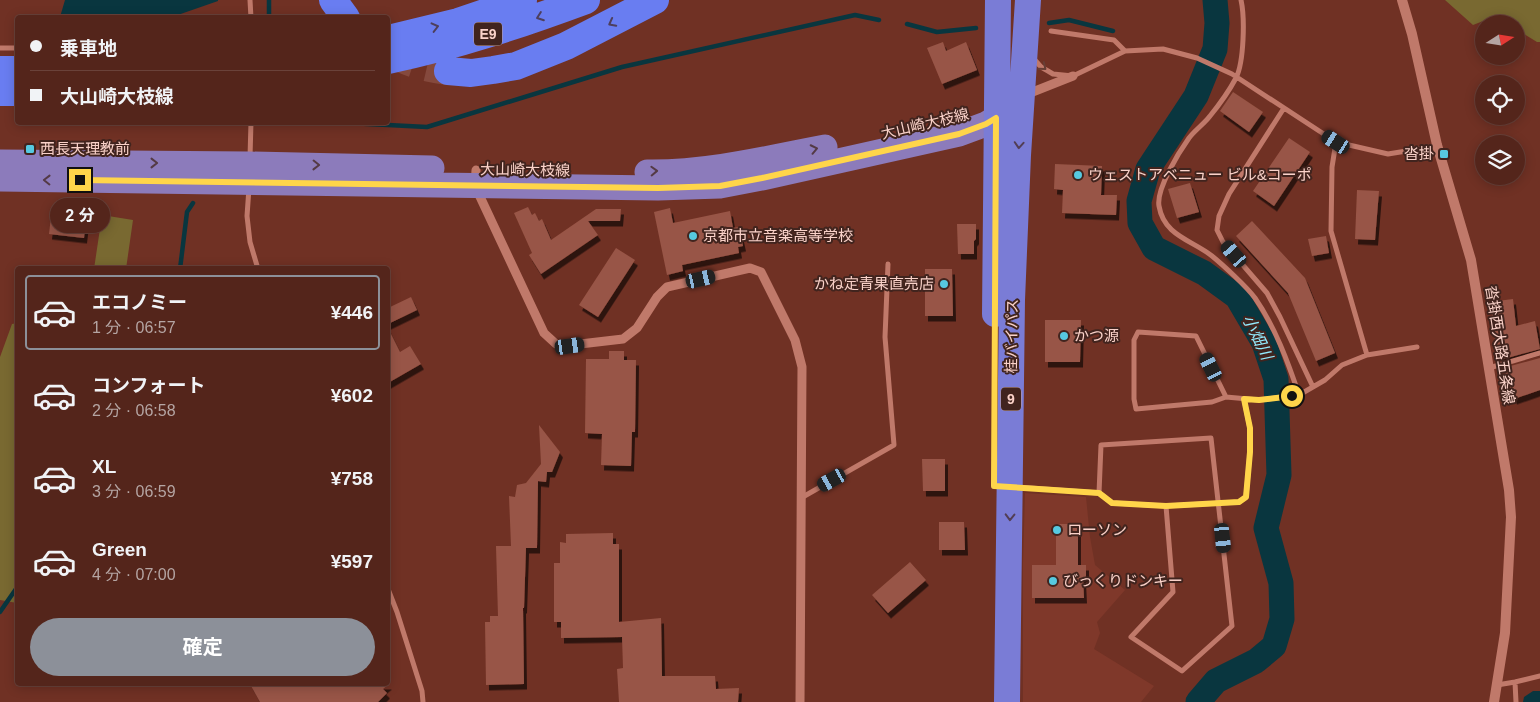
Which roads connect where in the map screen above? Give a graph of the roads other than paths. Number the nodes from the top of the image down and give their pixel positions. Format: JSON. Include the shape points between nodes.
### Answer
{"nodes":[{"id":1,"x":250,"y":0,"type":"edge"},
{"id":2,"x":333,"y":0,"type":"edge"},
{"id":3,"x":523,"y":0,"type":"edge"},
{"id":4,"x":586,"y":0,"type":"edge"},
{"id":5,"x":655,"y":0,"type":"edge"},
{"id":6,"x":998,"y":0,"type":"edge"},
{"id":7,"x":1013,"y":0,"type":"edge"},
{"id":8,"x":1028,"y":0,"type":"edge"},
{"id":9,"x":1241,"y":0,"type":"edge"},
{"id":10,"x":1402,"y":0,"type":"edge"},
{"id":11,"x":251,"y":15,"type":"edge"},
{"id":12,"x":344,"y":15,"type":"edge"},
{"id":13,"x":1051,"y":31,"type":"dead end"},
{"id":14,"x":390,"y":39,"type":"edge"},
{"id":15,"x":1026,"y":40,"type":"junction"},
{"id":16,"x":0,"y":48,"type":"edge"},
{"id":17,"x":15,"y":48,"type":"edge"},
{"id":18,"x":1125,"y":51,"type":"junction"},
{"id":19,"x":390,"y":60,"type":"edge"},
{"id":20,"x":0,"y":70,"type":"edge"},
{"id":21,"x":15,"y":70,"type":"edge"},
{"id":22,"x":448,"y":72,"type":"tunnel mouth"},
{"id":23,"x":1073,"y":76,"type":"junction"},
{"id":24,"x":1234,"y":76,"type":"junction"},
{"id":25,"x":0,"y":92,"type":"edge"},
{"id":26,"x":15,"y":92,"type":"edge"},
{"id":27,"x":1005,"y":105,"type":"junction"},
{"id":28,"x":1284,"y":108,"type":"junction"},
{"id":29,"x":251,"y":125,"type":"edge"},
{"id":30,"x":1336,"y":142,"type":"junction"},
{"id":31,"x":1437,"y":146,"type":"junction"},
{"id":32,"x":0,"y":162,"type":"edge"},
{"id":33,"x":249,"y":174,"type":"junction"},
{"id":34,"x":475,"y":178,"type":"junction"},
{"id":35,"x":0,"y":179,"type":"edge"},
{"id":36,"x":888,"y":264,"type":"dead end"},
{"id":37,"x":257,"y":266,"type":"edge"},
{"id":38,"x":1417,"y":347,"type":"dead end"},
{"id":39,"x":1540,"y":353,"type":"edge"},
{"id":40,"x":1367,"y":355,"type":"junction"},
{"id":41,"x":1489,"y":368,"type":"junction"},
{"id":42,"x":1313,"y":387,"type":"junction"},
{"id":43,"x":1298,"y":395,"type":"junction"},
{"id":44,"x":1226,"y":397,"type":"junction"},
{"id":45,"x":1244,"y":399,"type":"junction"},
{"id":46,"x":1006,"y":486,"type":"junction"},
{"id":47,"x":1099,"y":493,"type":"junction"},
{"id":48,"x":801,"y":498,"type":"junction"},
{"id":49,"x":1219,"y":503,"type":"junction"},
{"id":50,"x":1166,"y":506,"type":"junction"},
{"id":51,"x":390,"y":594,"type":"edge"},
{"id":52,"x":1540,"y":676,"type":"edge"},
{"id":53,"x":1515,"y":682,"type":"junction"},
{"id":54,"x":1496,"y":685,"type":"junction"},
{"id":55,"x":423,"y":702,"type":"edge"},
{"id":56,"x":800,"y":702,"type":"edge"},
{"id":57,"x":990,"y":702,"type":"edge"},
{"id":58,"x":1007,"y":702,"type":"edge"},
{"id":59,"x":1494,"y":702,"type":"edge"},
{"id":60,"x":1516,"y":702,"type":"edge"}],
"edges":[{"from":1,"to":11,"type":"street"},
{"from":2,"to":12,"type":"highway"},
{"from":14,"to":3,"type":"highway","number":"E9","one_way":true,"via":[[458,22]]},
{"from":4,"to":19,"type":"highway","number":"E9","one_way":true,"via":[[463,42]]},
{"from":5,"to":22,"type":"highway","one_way":true,"via":[[566,46],[516,66],[471,73]]},
{"from":6,"to":27,"type":"highway","name":"桂バイパス","number":"9"},
{"from":7,"to":27,"type":"highway"},
{"from":8,"to":15,"type":"highway","name":"桂バイパス","number":"9"},
{"from":9,"to":24,"type":"street","via":[[1244,24],[1242,49]]},
{"from":10,"to":31,"type":"main road","name":"沓掛西大路五条線"},
{"from":13,"to":18,"type":"street","via":[[1114,40]]},
{"from":15,"to":23,"type":"street","one_way":true,"via":[[1041,67],[1054,74]]},
{"from":15,"to":27,"type":"highway","name":"桂バイパス","number":"9"},
{"from":16,"to":17,"type":"street"},
{"from":18,"to":23,"type":"street"},
{"from":18,"to":24,"type":"street","via":[[1163,49],[1197,58]]},
{"from":20,"to":21,"type":"highway"},
{"from":23,"to":27,"type":"street"},
{"from":24,"to":28,"type":"street"},
{"from":24,"to":43,"type":"street","via":[[1210,116],[1190,138],[1172,166],[1161,186],[1158,205],[1167,227],[1211,255],[1254,297],[1273,330]]},
{"from":25,"to":26,"type":"highway"},
{"from":27,"to":34,"type":"main road","name":"大山崎大枝線","via":[[986,124],[959,134],[720,186],[658,188]]},
{"from":27,"to":46,"type":"highway","name":"桂バイパス","number":"9","one_way":true,"via":[[1018,155]]},
{"from":27,"to":57,"type":"highway","name":"桂バイパス","number":"9"},
{"from":28,"to":30,"type":"street"},
{"from":28,"to":42,"type":"street","via":[[1230,194],[1219,216],[1217,230],[1223,242],[1267,293]]},
{"from":29,"to":33,"type":"street"},
{"from":30,"to":31,"type":"street","via":[[1388,154]]},
{"from":30,"to":40,"type":"street","via":[[1332,167],[1331,231]]},
{"from":31,"to":41,"type":"main road","name":"沓掛西大路五条線","via":[[1471,260]]},
{"from":32,"to":33,"type":"main road","name":"大山崎大枝線","one_way":true},
{"from":33,"to":34,"type":"main road","name":"大山崎大枝線"},
{"from":33,"to":35,"type":"main road","name":"大山崎大枝線","one_way":true},
{"from":33,"to":37,"type":"street","via":[[246,216]]},
{"from":34,"to":48,"type":"street","via":[[544,332],[556,344],[570,346],[623,339],[637,328],[667,287],[750,268],[761,272],[795,340],[802,367]]},
{"from":36,"to":48,"type":"street","via":[[884,337],[894,445]]},
{"from":38,"to":40,"type":"street"},
{"from":39,"to":41,"type":"street"},
{"from":40,"to":42,"type":"street","via":[[1342,365]]},
{"from":41,"to":54,"type":"main road","name":"沓掛西大路五条線","via":[[1511,517],[1504,633]]},
{"from":42,"to":43,"type":"street"},
{"from":43,"to":45,"type":"street"},
{"from":44,"to":44,"type":"street","via":[[1212,402],[1136,409],[1134,340],[1138,332],[1196,336]]},
{"from":44,"to":45,"type":"street"},
{"from":45,"to":49,"type":"street","via":[[1250,428],[1246,497],[1239,502]]},
{"from":46,"to":47,"type":"street"},
{"from":46,"to":58,"type":"highway","name":"桂バイパス","number":"9","one_way":true},
{"from":47,"to":49,"type":"street","via":[[1101,445],[1211,438]]},
{"from":47,"to":50,"type":"street","via":[[1112,503]]},
{"from":48,"to":56,"type":"street"},
{"from":49,"to":50,"type":"street"},
{"from":49,"to":50,"type":"street","via":[[1232,626],[1182,671],[1131,637],[1173,592]]},
{"from":51,"to":55,"type":"street"},
{"from":52,"to":53,"type":"street"},
{"from":53,"to":54,"type":"street"},
{"from":53,"to":60,"type":"street"},
{"from":54,"to":59,"type":"main road","name":"沓掛西大路五条線"}]}
